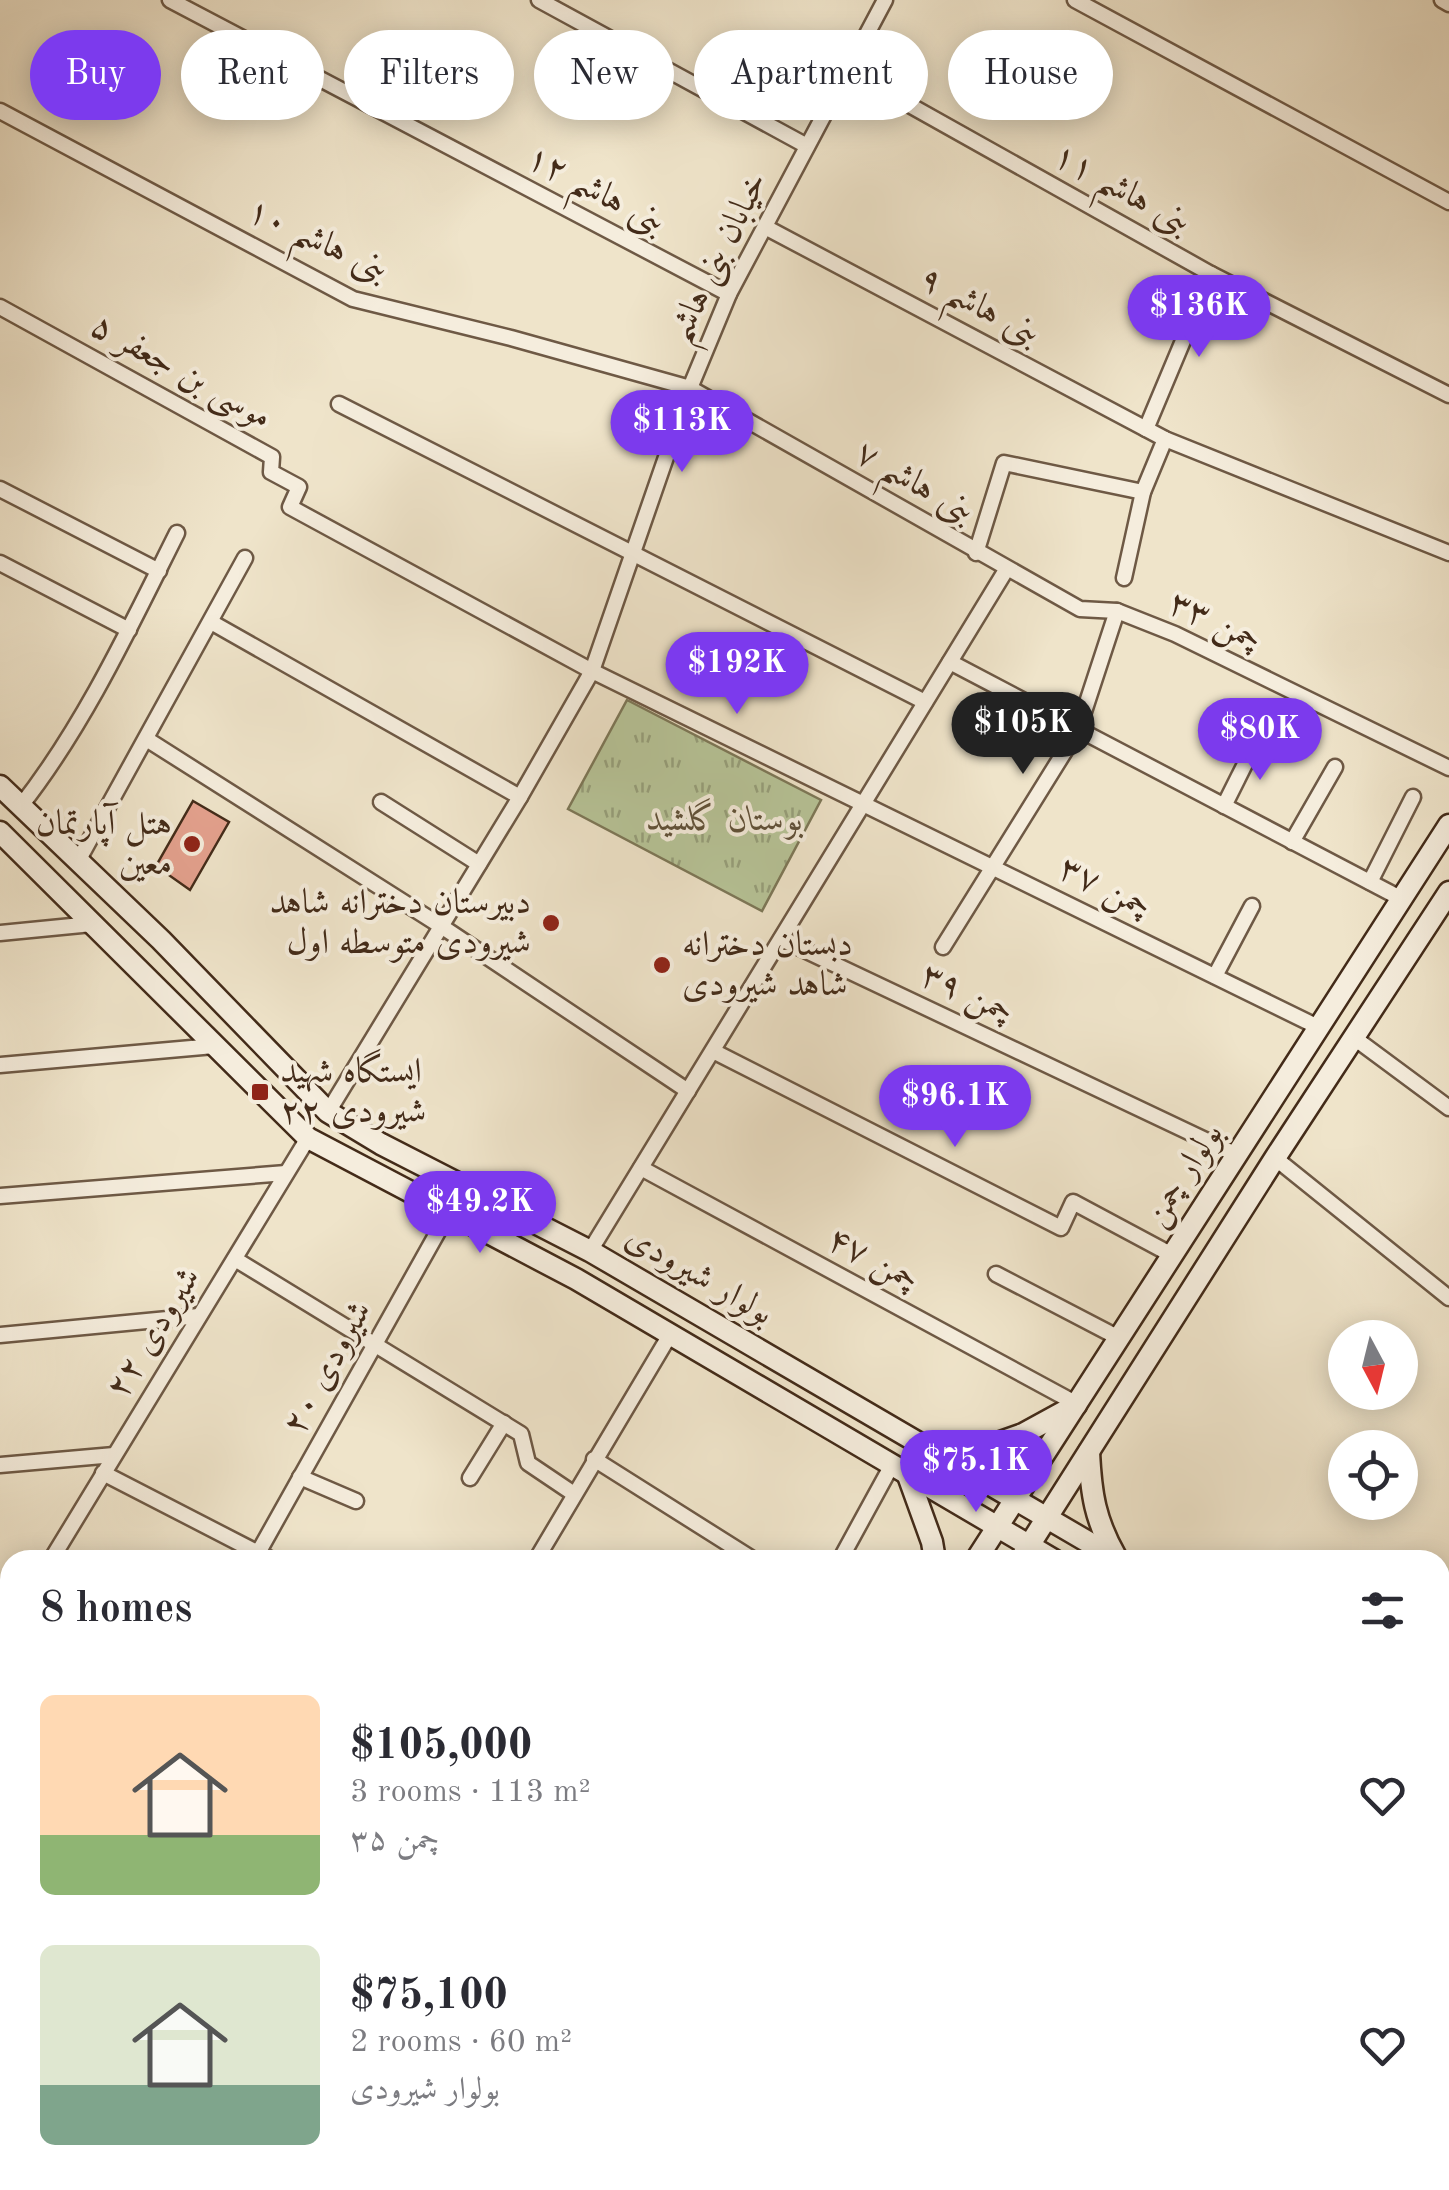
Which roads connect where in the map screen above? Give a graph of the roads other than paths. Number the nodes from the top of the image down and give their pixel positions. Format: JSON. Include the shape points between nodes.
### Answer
{"nodes":[{"id":1,"x":170,"y":0,"type":"edge"},
{"id":2,"x":539,"y":0,"type":"edge"},
{"id":3,"x":884,"y":0,"type":"edge"},
{"id":4,"x":1076,"y":0,"type":"edge"},
{"id":5,"x":1442,"y":0,"type":"edge"},
{"id":6,"x":1449,"y":4,"type":"edge"},
{"id":7,"x":868,"y":30,"type":"edge"},
{"id":8,"x":0,"y":111,"type":"edge"},
{"id":9,"x":928,"y":115,"type":"edge"},
{"id":10,"x":821,"y":120,"type":"edge"},
{"id":11,"x":807,"y":146,"type":"junction"},
{"id":12,"x":1449,"y":202,"type":"edge"},
{"id":13,"x":766,"y":228,"type":"junction"},
{"id":14,"x":1211,"y":274,"type":"junction"},
{"id":15,"x":729,"y":294,"type":"junction"},
{"id":16,"x":0,"y":307,"type":"edge"},
{"id":17,"x":690,"y":388,"type":"junction"},
{"id":18,"x":1449,"y":396,"type":"edge"},
{"id":19,"x":339,"y":404,"type":"dead end"},
{"id":20,"x":1146,"y":429,"type":"junction"},
{"id":21,"x":1165,"y":439,"type":"junction"},
{"id":22,"x":0,"y":489,"type":"edge"},
{"id":23,"x":1143,"y":492,"type":"junction"},
{"id":24,"x":290,"y":506,"type":"joint"},
{"id":25,"x":178,"y":533,"type":"dead end"},
{"id":26,"x":976,"y":553,"type":"junction"},
{"id":27,"x":1449,"y":553,"type":"edge"},
{"id":28,"x":631,"y":554,"type":"junction"},
{"id":29,"x":245,"y":558,"type":"dead end"},
{"id":30,"x":0,"y":563,"type":"edge"},
{"id":31,"x":158,"y":570,"type":"junction"},
{"id":32,"x":1006,"y":570,"type":"junction"},
{"id":33,"x":1124,"y":578,"type":"dead end"},
{"id":34,"x":1116,"y":611,"type":"junction"},
{"id":35,"x":212,"y":622,"type":"junction"},
{"id":36,"x":129,"y":630,"type":"junction"},
{"id":37,"x":950,"y":662,"type":"junction"},
{"id":38,"x":592,"y":671,"type":"junction"},
{"id":39,"x":925,"y":702,"type":"junction"},
{"id":40,"x":1078,"y":730,"type":"junction"},
{"id":41,"x":148,"y":740,"type":"junction"},
{"id":42,"x":1258,"y":740,"type":"dead end"},
{"id":43,"x":1334,"y":766,"type":"dead end"},
{"id":44,"x":1449,"y":768,"type":"edge"},
{"id":45,"x":0,"y":786,"type":"edge"},
{"id":46,"x":520,"y":797,"type":"junction"},
{"id":47,"x":1413,"y":797,"type":"dead end"},
{"id":48,"x":381,"y":802,"type":"dead end"},
{"id":49,"x":864,"y":803,"type":"junction"},
{"id":50,"x":1224,"y":806,"type":"junction"},
{"id":51,"x":20,"y":807,"type":"junction"},
{"id":52,"x":1449,"y":825,"type":"edge"},
{"id":53,"x":0,"y":832,"type":"edge"},
{"id":54,"x":1292,"y":842,"type":"junction"},
{"id":55,"x":78,"y":861,"type":"junction"},
{"id":56,"x":479,"y":864,"type":"junction"},
{"id":57,"x":994,"y":866,"type":"junction"},
{"id":58,"x":1370,"y":882,"type":"junction"},
{"id":59,"x":1449,"y":892,"type":"edge"},
{"id":60,"x":1402,"y":899,"type":"junction"},
{"id":61,"x":1252,"y":906,"type":"dead end"},
{"id":62,"x":92,"y":924,"type":"junction"},
{"id":63,"x":441,"y":926,"type":"junction"},
{"id":64,"x":0,"y":933,"type":"edge"},
{"id":65,"x":781,"y":939,"type":"junction"},
{"id":66,"x":943,"y":947,"type":"dead end"},
{"id":67,"x":1216,"y":976,"type":"junction"},
{"id":68,"x":1318,"y":1027,"type":"junction"},
{"id":69,"x":1354,"y":1038,"type":"junction"},
{"id":70,"x":214,"y":1046,"type":"junction"},
{"id":71,"x":712,"y":1051,"type":"junction"},
{"id":72,"x":0,"y":1065,"type":"edge"},
{"id":73,"x":688,"y":1091,"type":"junction"},
{"id":74,"x":1449,"y":1108,"type":"edge"},
{"id":75,"x":328,"y":1112,"type":"junction"},
{"id":76,"x":308,"y":1138,"type":"junction"},
{"id":77,"x":1236,"y":1154,"type":"junction"},
{"id":78,"x":1275,"y":1158,"type":"junction"},
{"id":79,"x":641,"y":1168,"type":"junction"},
{"id":80,"x":286,"y":1173,"type":"junction"},
{"id":81,"x":0,"y":1196,"type":"edge"},
{"id":82,"x":450,"y":1212,"type":"junction"},
{"id":83,"x":590,"y":1251,"type":"junction"},
{"id":84,"x":1172,"y":1255,"type":"junction"},
{"id":85,"x":234,"y":1259,"type":"junction"},
{"id":86,"x":996,"y":1274,"type":"dead end"},
{"id":87,"x":1449,"y":1298,"type":"edge"},
{"id":88,"x":200,"y":1316,"type":"junction"},
{"id":89,"x":671,"y":1334,"type":"junction"},
{"id":90,"x":0,"y":1335,"type":"edge"},
{"id":91,"x":1119,"y":1338,"type":"junction"},
{"id":92,"x":376,"y":1344,"type":"junction"},
{"id":93,"x":1078,"y":1404,"type":"junction"},
{"id":94,"x":504,"y":1424,"type":"junction"},
{"id":95,"x":934,"y":1450,"type":"junction"},
{"id":96,"x":1089,"y":1452,"type":"junction"},
{"id":97,"x":114,"y":1455,"type":"junction"},
{"id":98,"x":594,"y":1459,"type":"junction"},
{"id":99,"x":0,"y":1465,"type":"edge"},
{"id":100,"x":900,"y":1466,"type":"junction"},
{"id":101,"x":103,"y":1473,"type":"junction"},
{"id":102,"x":300,"y":1477,"type":"junction"},
{"id":103,"x":470,"y":1478,"type":"dead end"},
{"id":104,"x":574,"y":1494,"type":"junction"},
{"id":105,"x":1018,"y":1498,"type":"junction"},
{"id":106,"x":356,"y":1501,"type":"dead end"},
{"id":107,"x":1049,"y":1518,"type":"junction"},
{"id":108,"x":1000,"y":1525,"type":"junction"},
{"id":109,"x":57,"y":1550,"type":"edge"},
{"id":110,"x":254,"y":1550,"type":"edge"},
{"id":111,"x":259,"y":1550,"type":"edge"},
{"id":112,"x":542,"y":1550,"type":"edge"},
{"id":113,"x":738,"y":1550,"type":"edge"},
{"id":114,"x":846,"y":1550,"type":"edge"},
{"id":115,"x":933,"y":1550,"type":"edge"},
{"id":116,"x":983,"y":1550,"type":"edge"},
{"id":117,"x":1023,"y":1550,"type":"edge"},
{"id":118,"x":1028,"y":1550,"type":"edge"},
{"id":119,"x":1103,"y":1550,"type":"edge"},
{"id":120,"x":1113,"y":1550,"type":"edge"}],
"edges":[{"from":1,"to":15,"type":"street","name":"بنی هاشم ۱۲"},
{"from":2,"to":11,"type":"street"},
{"from":3,"to":7,"type":"street","name":"خیابان بنی هاشم"},
{"from":4,"to":12,"type":"street"},
{"from":5,"to":6,"type":"street"},
{"from":8,"to":17,"type":"street","name":"بنی هاشم ۱۰","via":[[353,299]]},
{"from":9,"to":14,"type":"street","name":"بنی هاشم ۱۱"},
{"from":10,"to":11,"type":"street","name":"خیابان بنی هاشم"},
{"from":11,"to":13,"type":"street","name":"خیابان بنی هاشم"},
{"from":13,"to":15,"type":"street","name":"خیابان بنی هاشم"},
{"from":13,"to":20,"type":"street","name":"بنی هاشم ۹"},
{"from":14,"to":18,"type":"street","name":"بنی هاشم ۱۱"},
{"from":14,"to":20,"type":"street"},
{"from":15,"to":17,"type":"street","name":"خیابان بنی هاشم"},
{"from":16,"to":24,"type":"street","name":"موسی بن جعفر ۵","via":[[272,457],[271,472],[300,487]]},
{"from":17,"to":26,"type":"street","name":"بنی هاشم ۷"},
{"from":17,"to":28,"type":"street","name":"خیابان بنی هاشم"},
{"from":19,"to":28,"type":"street"},
{"from":20,"to":21,"type":"street","name":"بنی هاشم ۹"},
{"from":21,"to":23,"type":"street"},
{"from":21,"to":27,"type":"street","name":"بنی هاشم ۹"},
{"from":22,"to":31,"type":"street"},
{"from":23,"to":26,"type":"street","via":[[1004,464]]},
{"from":23,"to":33,"type":"street"},
{"from":24,"to":38,"type":"street","name":"چمن ۳۷"},
{"from":25,"to":31,"type":"street"},
{"from":26,"to":32,"type":"street","name":"بنی هاشم ۷"},
{"from":28,"to":38,"type":"street","name":"خیابان بنی هاشم"},
{"from":28,"to":39,"type":"street"},
{"from":29,"to":35,"type":"street"},
{"from":30,"to":36,"type":"street"},
{"from":31,"to":36,"type":"street"},
{"from":32,"to":34,"type":"street","name":"بنی هاشم ۷","via":[[1080,609]]},
{"from":32,"to":37,"type":"street"},
{"from":34,"to":40,"type":"street"},
{"from":34,"to":44,"type":"street","name":"چمن ۳۳"},
{"from":35,"to":41,"type":"street"},
{"from":35,"to":46,"type":"street"},
{"from":36,"to":51,"type":"street","via":[[44,778]]},
{"from":37,"to":39,"type":"street"},
{"from":37,"to":40,"type":"street"},
{"from":38,"to":46,"type":"street","name":"خیابان بنی هاشم"},
{"from":38,"to":49,"type":"street","name":"چمن ۳۷"},
{"from":39,"to":49,"type":"street"},
{"from":40,"to":50,"type":"street"},
{"from":40,"to":57,"type":"street"},
{"from":41,"to":55,"type":"street"},
{"from":41,"to":63,"type":"street"},
{"from":42,"to":50,"type":"street"},
{"from":43,"to":54,"type":"street"},
{"from":45,"to":51,"type":"main road","name":"بولوار شیرودی"},
{"from":46,"to":56,"type":"street","name":"خیابان بنی هاشم"},
{"from":47,"to":58,"type":"street"},
{"from":48,"to":56,"type":"street"},
{"from":49,"to":57,"type":"street","name":"چمن ۳۷"},
{"from":49,"to":65,"type":"street"},
{"from":50,"to":54,"type":"street"},
{"from":51,"to":55,"type":"main road","name":"بولوار شیرودی"},
{"from":52,"to":60,"type":"main road","name":"بولوار چمن"},
{"from":53,"to":62,"type":"main road","name":"بولوار شیرودی"},
{"from":54,"to":58,"type":"street"},
{"from":55,"to":75,"type":"main road","name":"بولوار شیرودی"},
{"from":56,"to":63,"type":"street","name":"خیابان بنی هاشم"},
{"from":57,"to":66,"type":"street"},
{"from":57,"to":67,"type":"street","name":"چمن ۳۷"},
{"from":58,"to":60,"type":"street"},
{"from":59,"to":69,"type":"main road","name":"بولوار چمن"},
{"from":60,"to":68,"type":"main road","name":"بولوار چمن"},
{"from":61,"to":67,"type":"street"},
{"from":62,"to":64,"type":"street"},
{"from":62,"to":70,"type":"main road","name":"بولوار شیرودی"},
{"from":63,"to":73,"type":"street"},
{"from":63,"to":75,"type":"street","name":"خیابان بنی هاشم"},
{"from":65,"to":71,"type":"street"},
{"from":65,"to":77,"type":"street","name":"چمن ۳۹"},
{"from":67,"to":68,"type":"street","name":"چمن ۳۷"},
{"from":68,"to":77,"type":"main road","name":"بولوار چمن"},
{"from":69,"to":74,"type":"street"},
{"from":69,"to":78,"type":"main road","name":"بولوار چمن"},
{"from":70,"to":72,"type":"street"},
{"from":70,"to":76,"type":"main road","name":"بولوار شیرودی"},
{"from":71,"to":73,"type":"street"},
{"from":71,"to":84,"type":"street","via":[[1061,1228],[1073,1202]]},
{"from":73,"to":79,"type":"street"},
{"from":75,"to":83,"type":"main road","name":"بولوار شیرودی"},
{"from":76,"to":80,"type":"street","name":"شیرودی ۲۲"},
{"from":76,"to":82,"type":"main road","name":"بولوار شیرودی"},
{"from":77,"to":84,"type":"main road","name":"بولوار چمن"},
{"from":78,"to":87,"type":"street"},
{"from":78,"to":96,"type":"main road","name":"بولوار چمن"},
{"from":79,"to":83,"type":"street"},
{"from":79,"to":93,"type":"street","name":"چمن ۴۷"},
{"from":80,"to":81,"type":"street"},
{"from":80,"to":85,"type":"street","name":"شیرودی ۲۲"},
{"from":82,"to":89,"type":"main road","name":"بولوار شیرودی"},
{"from":82,"to":92,"type":"street","name":"شیرودی ۲۰"},
{"from":83,"to":95,"type":"main road","name":"بولوار شیرودی"},
{"from":84,"to":91,"type":"main road","name":"بولوار چمن"},
{"from":85,"to":88,"type":"street","name":"شیرودی ۲۲"},
{"from":85,"to":92,"type":"street"},
{"from":86,"to":91,"type":"street"},
{"from":88,"to":90,"type":"street"},
{"from":88,"to":97,"type":"street","name":"شیرودی ۲۲"},
{"from":89,"to":98,"type":"street"},
{"from":89,"to":100,"type":"main road","name":"بولوار شیرودی"},
{"from":91,"to":93,"type":"main road","name":"بولوار چمن"},
{"from":92,"to":94,"type":"street"},
{"from":92,"to":102,"type":"street","name":"شیرودی ۲۰"},
{"from":93,"to":95,"type":"main road","via":[[989,1446]]},
{"from":93,"to":105,"type":"main road","name":"بولوار چمن"},
{"from":94,"to":103,"type":"street"},
{"from":94,"to":104,"type":"street","via":[[524,1436],[530,1464]]},
{"from":95,"to":105,"type":"main road","name":"بولوار شیرودی"},
{"from":96,"to":107,"type":"main road","name":"بولوار چمن"},
{"from":96,"to":120,"type":"main road","via":[[1091,1492]]},
{"from":97,"to":99,"type":"street"},
{"from":97,"to":101,"type":"street","name":"شیرودی ۲۲"},
{"from":98,"to":104,"type":"street"},
{"from":98,"to":113,"type":"street"},
{"from":100,"to":108,"type":"main road","name":"بولوار شیرودی"},
{"from":100,"to":114,"type":"street"},
{"from":100,"to":115,"type":"main road"},
{"from":101,"to":109,"type":"street","name":"شیرودی ۲۲"},
{"from":101,"to":110,"type":"street"},
{"from":102,"to":106,"type":"street"},
{"from":102,"to":111,"type":"street","name":"شیرودی ۲۰"},
{"from":104,"to":112,"type":"street"},
{"from":105,"to":107,"type":"main road","name":"بولوار شیرودی"},
{"from":105,"to":108,"type":"main road","name":"بولوار چمن"},
{"from":107,"to":118,"type":"main road","name":"بولوار چمن"},
{"from":107,"to":119,"type":"main road","name":"بولوار شیرودی"},
{"from":108,"to":116,"type":"main road","name":"بولوار چمن"},
{"from":108,"to":117,"type":"main road","name":"بولوار شیرودی"}]}
